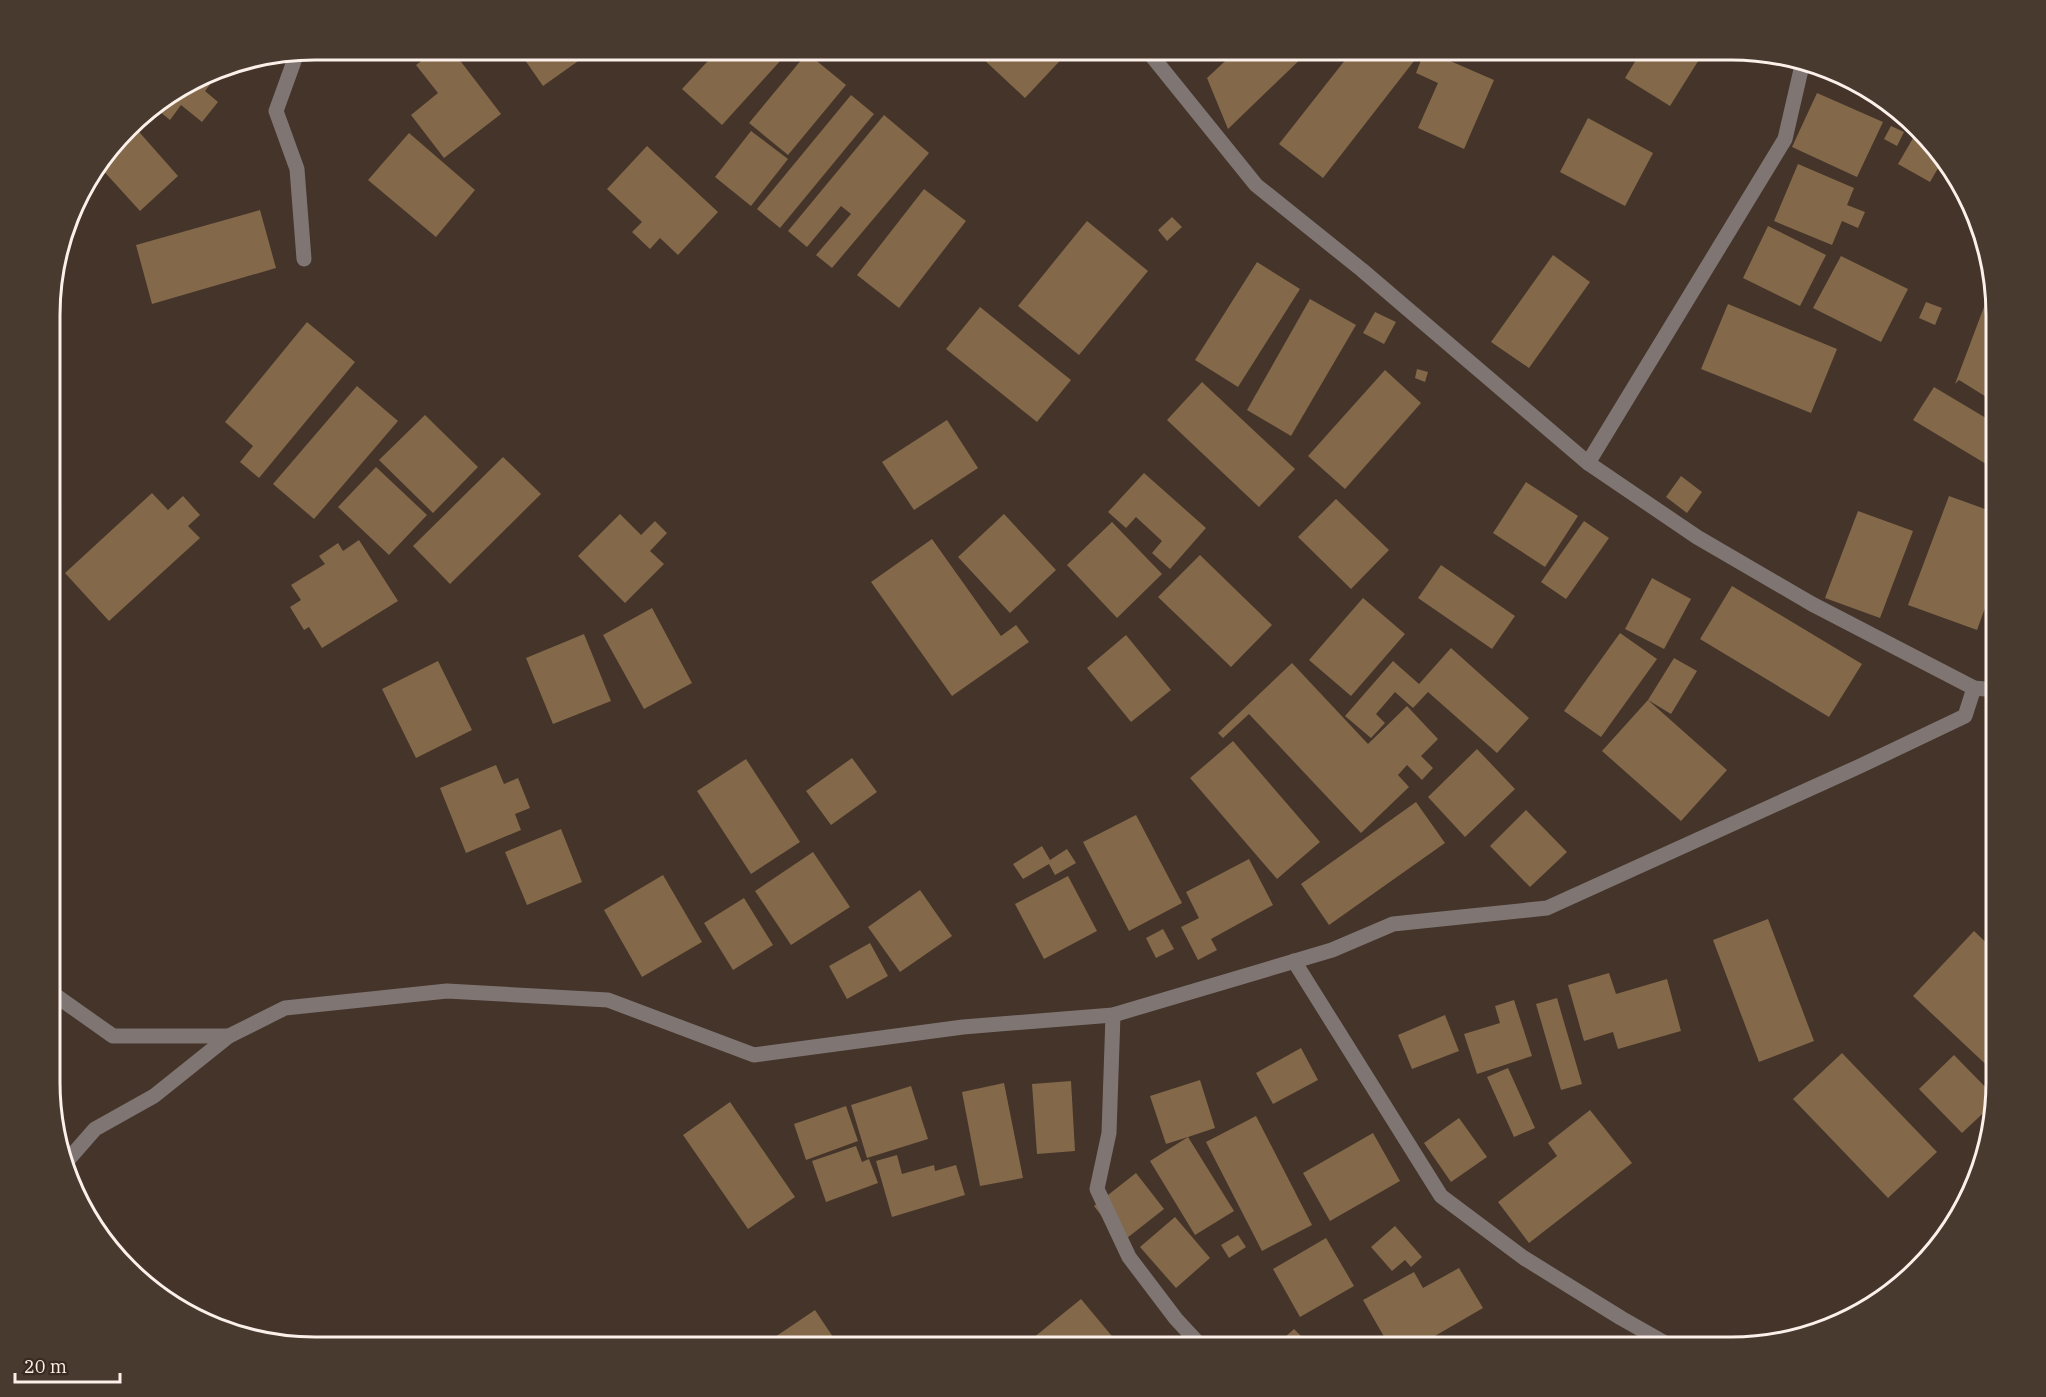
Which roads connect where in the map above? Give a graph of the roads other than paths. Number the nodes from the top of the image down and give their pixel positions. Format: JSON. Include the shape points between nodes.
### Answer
{"nodes":[{"id":1,"x":1155,"y":60,"type":"edge"},
{"id":2,"x":294,"y":61,"type":"edge"},
{"id":3,"x":1801,"y":70,"type":"edge"},
{"id":4,"x":304,"y":259,"type":"dead end"},
{"id":5,"x":1588,"y":464,"type":"junction"},
{"id":6,"x":1974,"y":688,"type":"junction"},
{"id":7,"x":1986,"y":689,"type":"edge"},
{"id":8,"x":1294,"y":961,"type":"junction"},
{"id":9,"x":60,"y":999,"type":"edge"},
{"id":10,"x":1113,"y":1015,"type":"junction"},
{"id":11,"x":229,"y":1036,"type":"junction"},
{"id":12,"x":72,"y":1156,"type":"edge"},
{"id":13,"x":1193,"y":1337,"type":"edge"},
{"id":14,"x":1654,"y":1337,"type":"edge"}],
"edges":[{"from":1,"to":5,"type":"street","via":[[1256,185],[1362,270]]},
{"from":2,"to":4,"type":"street","via":[[276,111],[297,169]]},
{"from":3,"to":5,"type":"street","via":[[1785,139]]},
{"from":5,"to":6,"type":"street","via":[[1697,537],[1812,604]]},
{"from":6,"to":7,"type":"street"},
{"from":6,"to":8,"type":"street","via":[[1965,716],[1547,908],[1393,924]]},
{"from":8,"to":10,"type":"street"},
{"from":8,"to":14,"type":"street","via":[[1442,1196],[1524,1258]]},
{"from":9,"to":11,"type":"street","via":[[112,1036]]},
{"from":10,"to":11,"type":"street","via":[[963,1027],[754,1055],[608,1000],[447,991],[285,1008]]},
{"from":10,"to":13,"type":"street","via":[[1109,1133],[1097,1189],[1129,1257]]},
{"from":11,"to":12,"type":"street","via":[[153,1096],[95,1130]]}]}
